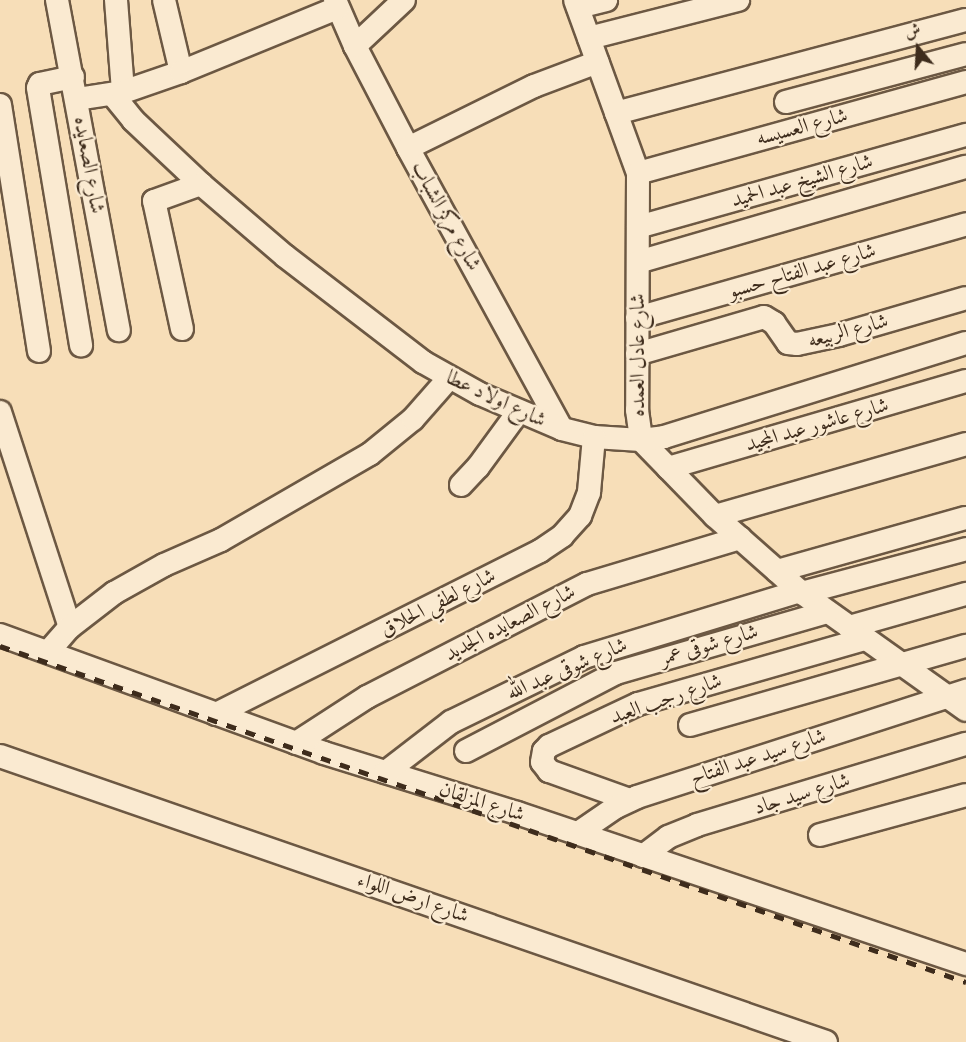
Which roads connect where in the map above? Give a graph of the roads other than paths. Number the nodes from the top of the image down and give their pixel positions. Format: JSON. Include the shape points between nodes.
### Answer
{"nodes":[{"id":1,"x":57,"y":0,"type":"edge"},
{"id":2,"x":116,"y":0,"type":"edge"},
{"id":3,"x":164,"y":0,"type":"edge"},
{"id":4,"x":404,"y":0,"type":"edge"},
{"id":5,"x":606,"y":0,"type":"edge"},
{"id":6,"x":738,"y":0,"type":"edge"},
{"id":7,"x":336,"y":4,"type":"edge"},
{"id":8,"x":576,"y":4,"type":"edge"},
{"id":9,"x":966,"y":20,"type":"edge"},
{"id":10,"x":589,"y":38,"type":"junction"},
{"id":11,"x":354,"y":46,"type":"junction"},
{"id":12,"x":966,"y":54,"type":"edge"},
{"id":13,"x":598,"y":62,"type":"junction"},
{"id":14,"x":181,"y":72,"type":"junction"},
{"id":15,"x":966,"y":82,"type":"edge"},
{"id":16,"x":75,"y":88,"type":"junction"},
{"id":17,"x":118,"y":94,"type":"junction"},
{"id":18,"x":786,"y":102,"type":"dead end"},
{"id":19,"x":0,"y":105,"type":"edge"},
{"id":20,"x":616,"y":113,"type":"junction"},
{"id":21,"x":966,"y":135,"type":"edge"},
{"id":22,"x":408,"y":148,"type":"junction"},
{"id":23,"x":966,"y":167,"type":"edge"},
{"id":24,"x":638,"y":172,"type":"junction"},
{"id":25,"x":6,"y":177,"type":"edge"},
{"id":26,"x":201,"y":184,"type":"junction"},
{"id":27,"x":966,"y":224,"type":"edge"},
{"id":28,"x":638,"y":227,"type":"junction"},
{"id":29,"x":638,"y":262,"type":"junction"},
{"id":30,"x":966,"y":298,"type":"edge"},
{"id":31,"x":637,"y":318,"type":"junction"},
{"id":32,"x":182,"y":328,"type":"dead end"},
{"id":33,"x":119,"y":330,"type":"dead end"},
{"id":34,"x":966,"y":344,"type":"edge"},
{"id":35,"x":81,"y":345,"type":"dead end"},
{"id":36,"x":39,"y":351,"type":"dead end"},
{"id":37,"x":637,"y":354,"type":"junction"},
{"id":38,"x":449,"y":378,"type":"junction"},
{"id":39,"x":966,"y":381,"type":"edge"},
{"id":40,"x":519,"y":411,"type":"junction"},
{"id":41,"x":0,"y":412,"type":"edge"},
{"id":42,"x":562,"y":429,"type":"junction"},
{"id":43,"x":594,"y":437,"type":"junction"},
{"id":44,"x":641,"y":440,"type":"junction"},
{"id":45,"x":966,"y":444,"type":"edge"},
{"id":46,"x":668,"y":468,"type":"junction"},
{"id":47,"x":460,"y":485,"type":"dead end"},
{"id":48,"x":715,"y":516,"type":"junction"},
{"id":49,"x":966,"y":518,"type":"edge"},
{"id":50,"x":740,"y":538,"type":"junction"},
{"id":51,"x":966,"y":549,"type":"edge"},
{"id":52,"x":777,"y":571,"type":"junction"},
{"id":53,"x":801,"y":592,"type":"junction"},
{"id":54,"x":966,"y":594,"type":"edge"},
{"id":55,"x":827,"y":612,"type":"junction"},
{"id":56,"x":70,"y":627,"type":"junction"},
{"id":57,"x":857,"y":633,"type":"junction"},
{"id":58,"x":0,"y":635,"type":"edge"},
{"id":59,"x":966,"y":646,"type":"edge"},
{"id":60,"x":48,"y":652,"type":"junction"},
{"id":61,"x":900,"y":665,"type":"junction"},
{"id":62,"x":956,"y":694,"type":"edge"},
{"id":63,"x":966,"y":710,"type":"edge"},
{"id":64,"x":216,"y":714,"type":"junction"},
{"id":65,"x":690,"y":726,"type":"dead end"},
{"id":66,"x":296,"y":743,"type":"junction"},
{"id":67,"x":966,"y":744,"type":"edge"},
{"id":68,"x":466,"y":752,"type":"dead end"},
{"id":69,"x":0,"y":756,"type":"edge"},
{"id":70,"x":386,"y":772,"type":"junction"},
{"id":71,"x":966,"y":795,"type":"edge"},
{"id":72,"x":630,"y":800,"type":"junction"},
{"id":73,"x":578,"y":833,"type":"junction"},
{"id":74,"x":820,"y":836,"type":"dead end"},
{"id":75,"x":643,"y":856,"type":"junction"},
{"id":76,"x":966,"y":964,"type":"edge"},
{"id":77,"x":826,"y":1042,"type":"edge"}],
"edges":[{"from":1,"to":16,"type":"street","name":"شارع الصعايده"},
{"from":2,"to":17,"type":"street"},
{"from":3,"to":14,"type":"street"},
{"from":4,"to":11,"type":"street"},
{"from":5,"to":8,"type":"street"},
{"from":6,"to":10,"type":"street"},
{"from":7,"to":11,"type":"street","name":"شارع مركز الشباب"},
{"from":7,"to":14,"type":"street"},
{"from":8,"to":10,"type":"street","name":"شارع عادل العمده"},
{"from":9,"to":20,"type":"street"},
{"from":10,"to":13,"type":"street","name":"شارع عادل العمده"},
{"from":11,"to":22,"type":"street","name":"شارع مركز الشباب"},
{"from":12,"to":18,"type":"street"},
{"from":13,"to":20,"type":"street","name":"شارع عادل العمده"},
{"from":13,"to":22,"type":"street","via":[[534,87]]},
{"from":14,"to":17,"type":"street"},
{"from":15,"to":24,"type":"street","name":"شارع العسيسه"},
{"from":16,"to":17,"type":"street"},
{"from":16,"to":33,"type":"street","name":"شارع الصعايده"},
{"from":16,"to":35,"type":"street","via":[[40,84],[38,88]]},
{"from":17,"to":26,"type":"street","name":"شارع اولاد عطا","via":[[133,120]]},
{"from":19,"to":25,"type":"street"},
{"from":20,"to":24,"type":"street","name":"شارع عادل العمده"},
{"from":21,"to":28,"type":"street","name":"شارع الشيخ عبد الحميد"},
{"from":22,"to":42,"type":"street","name":"شارع مركز الشباب"},
{"from":23,"to":29,"type":"street"},
{"from":24,"to":28,"type":"street","name":"شارع عادل العمده"},
{"from":25,"to":36,"type":"street"},
{"from":26,"to":32,"type":"street","via":[[154,201]]},
{"from":26,"to":38,"type":"street","name":"شارع اولاد عطا","via":[[285,256]]},
{"from":27,"to":31,"type":"street","name":"شارع عبد الفتاح حسبو"},
{"from":28,"to":29,"type":"street","name":"شارع عادل العمده"},
{"from":29,"to":31,"type":"street","name":"شارع عادل العمده"},
{"from":30,"to":37,"type":"street","name":"شارع الربيعه","via":[[797,344],[788,343],[771,320],[764,317]]},
{"from":31,"to":37,"type":"street","name":"شارع عادل العمده"},
{"from":34,"to":44,"type":"street","name":"شارع اولاد عطا","via":[[664,437]]},
{"from":37,"to":44,"type":"street","name":"شارع عادل العمده"},
{"from":38,"to":40,"type":"street","name":"شارع اولاد عطا"},
{"from":38,"to":56,"type":"street","via":[[413,419],[370,454],[221,540],[114,593]]},
{"from":39,"to":46,"type":"street","name":"شارع عاشور عبد المجيد"},
{"from":40,"to":42,"type":"street","name":"شارع اولاد عطا"},
{"from":40,"to":47,"type":"street"},
{"from":41,"to":56,"type":"street"},
{"from":42,"to":43,"type":"street","name":"شارع اولاد عطا"},
{"from":43,"to":44,"type":"street","name":"شارع اولاد عطا"},
{"from":43,"to":64,"type":"street","name":"شارع لطفي الحلاق","via":[[589,492],[580,516],[562,536],[540,551]]},
{"from":44,"to":46,"type":"street","name":"شارع عادل العمده"},
{"from":45,"to":48,"type":"street"},
{"from":46,"to":48,"type":"street","name":"شارع عادل العمده"},
{"from":48,"to":50,"type":"street","name":"شارع عادل العمده"},
{"from":49,"to":52,"type":"street"},
{"from":50,"to":52,"type":"street","name":"شارع عادل العمده"},
{"from":50,"to":66,"type":"street","name":"شارع الصعايده الجديد","via":[[587,584],[377,691]]},
{"from":51,"to":53,"type":"street","name":"شارع شوقى عبد الله"},
{"from":52,"to":53,"type":"street","name":"شارع عادل العمده"},
{"from":53,"to":55,"type":"street","name":"شارع عادل العمده"},
{"from":53,"to":70,"type":"street","name":"شارع شوقى عبد الله","via":[[584,657],[451,722]]},
{"from":54,"to":57,"type":"street"},
{"from":55,"to":57,"type":"street","name":"شارع عادل العمده"},
{"from":55,"to":68,"type":"street","name":"شارع شوقى عمر","via":[[616,673]]},
{"from":56,"to":60,"type":"street"},
{"from":57,"to":61,"type":"street","name":"شارع عادل العمده"},
{"from":57,"to":72,"type":"street","name":"شارع رجب العبد","via":[[638,704],[544,751],[542,762],[549,771]]},
{"from":58,"to":60,"type":"street","name":"شارع المزلقان"},
{"from":59,"to":61,"type":"street"},
{"from":60,"to":64,"type":"street","name":"شارع المزلقان"},
{"from":61,"to":62,"type":"street","name":"شارع عادل العمده"},
{"from":61,"to":65,"type":"street"},
{"from":62,"to":63,"type":"street","name":"شارع عادل العمده"},
{"from":62,"to":72,"type":"street","name":"شارع سيد عبد الفتاح"},
{"from":64,"to":66,"type":"street","name":"شارع المزلقان"},
{"from":66,"to":70,"type":"street","name":"شارع المزلقان"},
{"from":67,"to":75,"type":"street","name":"شارع سيد جاد","via":[[697,825],[668,837]]},
{"from":69,"to":77,"type":"street","name":"شارع ارض اللواء"},
{"from":70,"to":73,"type":"street","name":"شارع المزلقان"},
{"from":71,"to":74,"type":"street"},
{"from":72,"to":73,"type":"street","name":"شارع سيد عبد الفتاح"},
{"from":73,"to":75,"type":"street","name":"شارع المزلقان"},
{"from":75,"to":76,"type":"street","name":"شارع المزلقان"}]}
